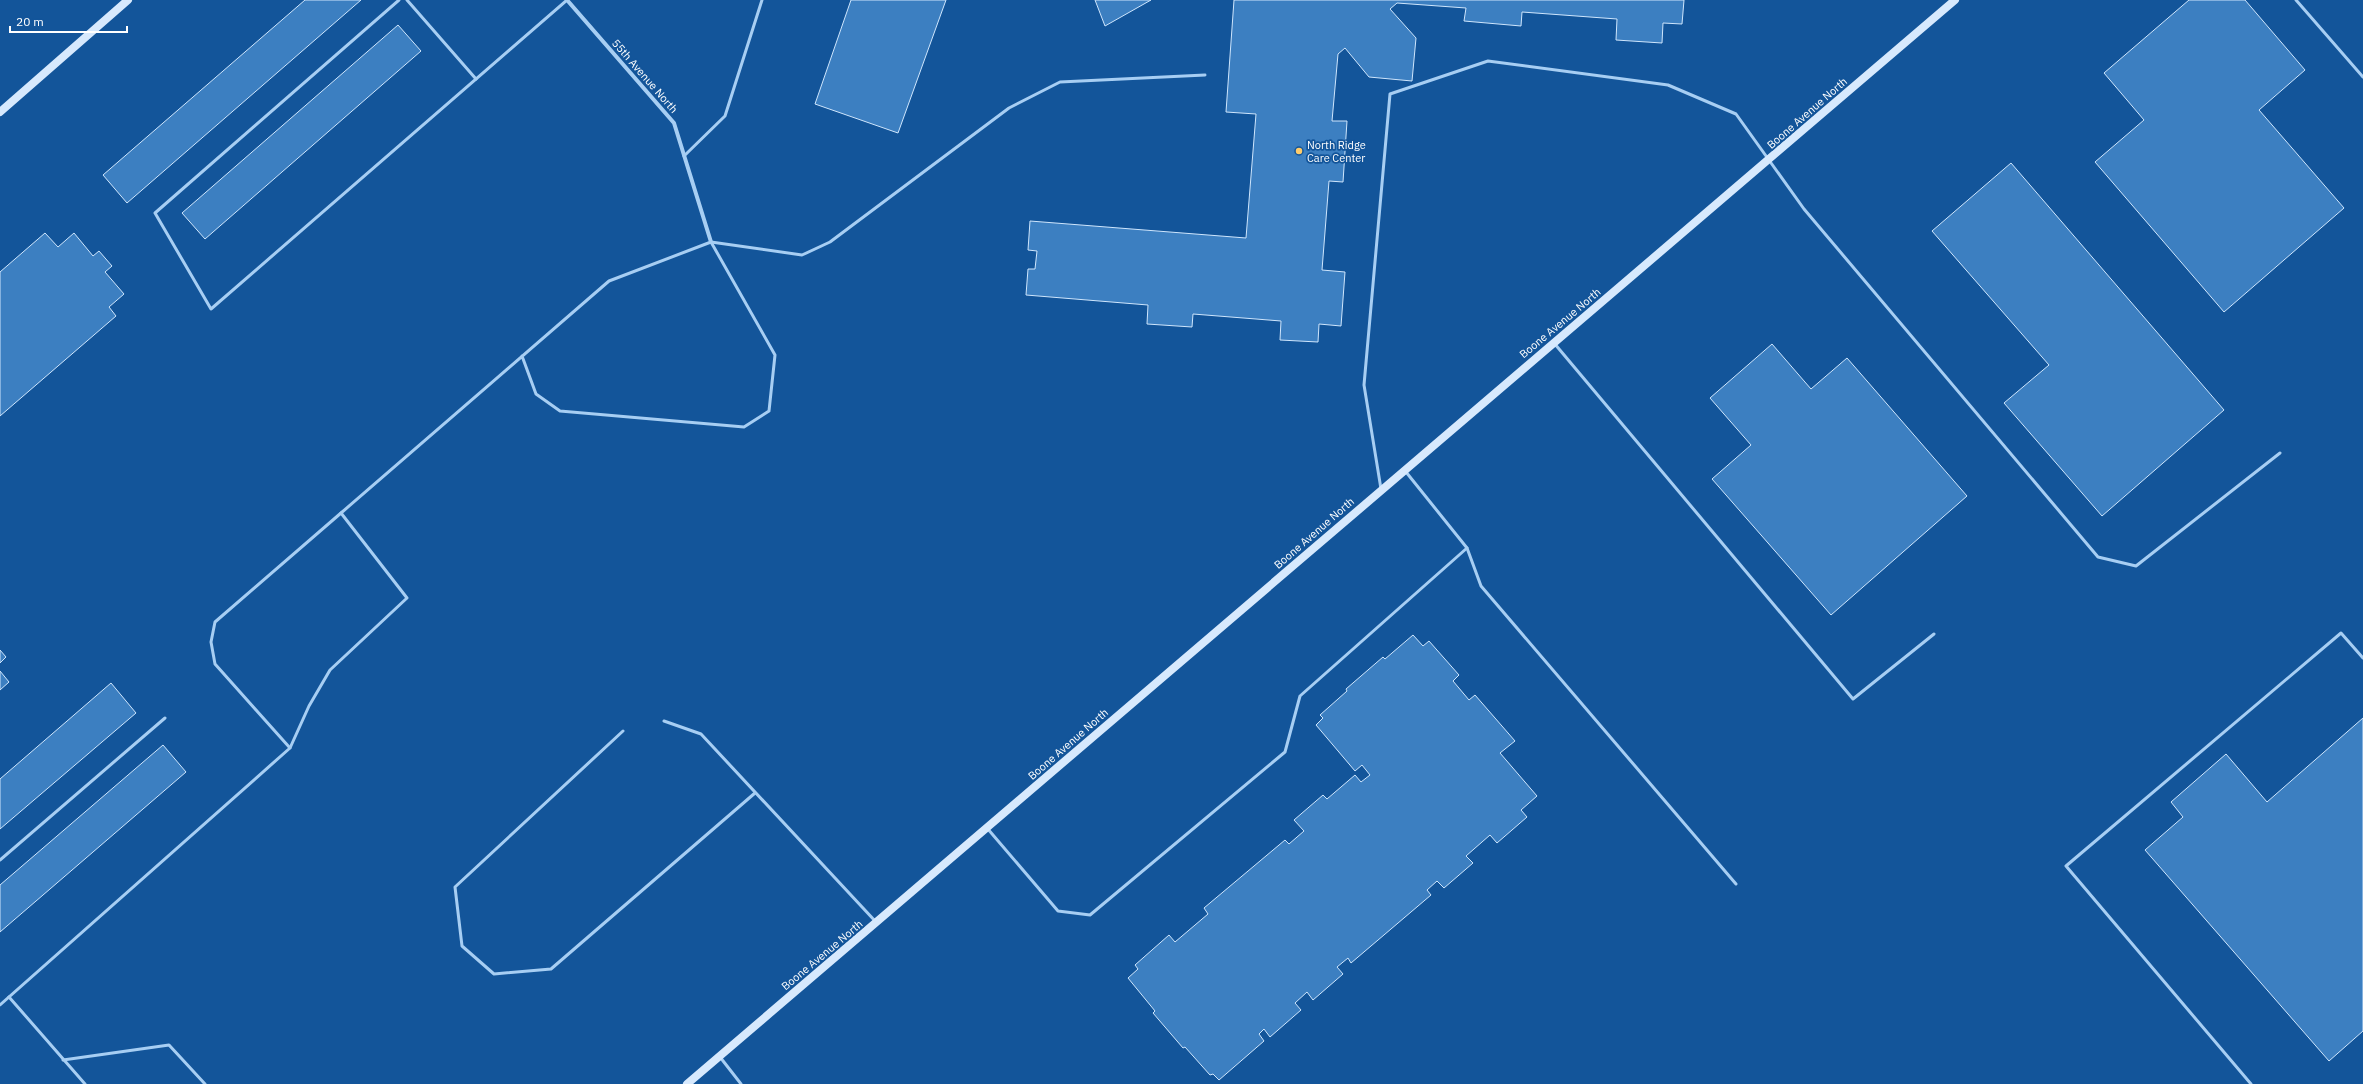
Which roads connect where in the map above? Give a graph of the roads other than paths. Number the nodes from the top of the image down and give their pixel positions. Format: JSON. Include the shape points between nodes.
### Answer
{"nodes":[{"id":1,"x":128,"y":0,"type":"edge"},
{"id":2,"x":399,"y":0,"type":"edge"},
{"id":3,"x":407,"y":0,"type":"edge"},
{"id":4,"x":567,"y":0,"type":"edge"},
{"id":5,"x":762,"y":0,"type":"edge"},
{"id":6,"x":1955,"y":0,"type":"edge"},
{"id":7,"x":2296,"y":0,"type":"edge"},
{"id":8,"x":1205,"y":75,"type":"dead end"},
{"id":9,"x":2363,"y":77,"type":"edge"},
{"id":10,"x":476,"y":79,"type":"junction"},
{"id":11,"x":0,"y":112,"type":"edge"},
{"id":12,"x":684,"y":156,"type":"junction"},
{"id":13,"x":1769,"y":160,"type":"junction"},
{"id":14,"x":711,"y":242,"type":"junction"},
{"id":15,"x":1554,"y":343,"type":"junction"},
{"id":16,"x":522,"y":356,"type":"junction"},
{"id":17,"x":2280,"y":452,"type":"dead end"},
{"id":18,"x":1405,"y":471,"type":"junction"},
{"id":19,"x":1381,"y":490,"type":"junction"},
{"id":20,"x":341,"y":513,"type":"junction"},
{"id":21,"x":1468,"y":548,"type":"junction"},
{"id":22,"x":1934,"y":634,"type":"dead end"},
{"id":23,"x":2363,"y":658,"type":"edge"},
{"id":24,"x":165,"y":718,"type":"dead end"},
{"id":25,"x":664,"y":721,"type":"dead end"},
{"id":26,"x":623,"y":731,"type":"dead end"},
{"id":27,"x":290,"y":748,"type":"junction"},
{"id":28,"x":755,"y":793,"type":"junction"},
{"id":29,"x":987,"y":828,"type":"junction"},
{"id":30,"x":0,"y":860,"type":"edge"},
{"id":31,"x":1736,"y":884,"type":"dead end"},
{"id":32,"x":877,"y":923,"type":"junction"},
{"id":33,"x":9,"y":997,"type":"junction"},
{"id":34,"x":0,"y":1005,"type":"edge"},
{"id":35,"x":720,"y":1057,"type":"junction"},
{"id":36,"x":63,"y":1060,"type":"junction"},
{"id":37,"x":85,"y":1084,"type":"edge"},
{"id":38,"x":205,"y":1084,"type":"edge"},
{"id":39,"x":688,"y":1084,"type":"edge"},
{"id":40,"x":741,"y":1084,"type":"edge"},
{"id":41,"x":2251,"y":1084,"type":"edge"}],
"edges":[{"from":1,"to":11,"type":"street"},
{"from":2,"to":10,"type":"lane","via":[[155,213],[211,309]]},
{"from":3,"to":10,"type":"lane"},
{"from":4,"to":10,"type":"lane"},
{"from":4,"to":12,"type":"street","name":"55th Avenue North","via":[[674,123]]},
{"from":5,"to":12,"type":"lane","via":[[725,116]]},
{"from":6,"to":13,"type":"street","name":"Boone Avenue North"},
{"from":7,"to":9,"type":"lane"},
{"from":8,"to":14,"type":"lane","via":[[1060,82],[1009,108],[830,242],[802,255]]},
{"from":12,"to":14,"type":"street","name":"55th Avenue North"},
{"from":13,"to":15,"type":"street","name":"Boone Avenue North"},
{"from":13,"to":17,"type":"lane","via":[[1804,209],[2098,557],[2136,566]]},
{"from":13,"to":19,"type":"lane","via":[[1736,114],[1668,85],[1488,61],[1390,94],[1364,385]]},
{"from":14,"to":16,"type":"lane","via":[[609,281]]},
{"from":14,"to":16,"type":"lane","via":[[775,354],[769,411],[744,427],[560,411],[536,394]]},
{"from":15,"to":18,"type":"street","name":"Boone Avenue North"},
{"from":15,"to":22,"type":"lane","via":[[1853,699]]},
{"from":16,"to":20,"type":"lane"},
{"from":18,"to":19,"type":"street","name":"Boone Avenue North"},
{"from":18,"to":21,"type":"lane"},
{"from":19,"to":29,"type":"street","name":"Boone Avenue North"},
{"from":20,"to":27,"type":"lane","via":[[407,598],[330,670],[309,706]]},
{"from":20,"to":27,"type":"lane","via":[[215,622],[211,642],[215,664]]},
{"from":21,"to":29,"type":"lane","via":[[1300,696],[1285,752],[1090,915],[1058,911]]},
{"from":21,"to":31,"type":"lane","via":[[1481,586]]},
{"from":23,"to":41,"type":"lane","via":[[2341,633],[2066,866]]},
{"from":24,"to":30,"type":"lane"},
{"from":25,"to":28,"type":"lane","via":[[701,734]]},
{"from":26,"to":28,"type":"lane","via":[[455,887],[462,946],[494,974],[551,969]]},
{"from":27,"to":33,"type":"lane"},
{"from":28,"to":32,"type":"lane"},
{"from":29,"to":32,"type":"street","name":"Boone Avenue North"},
{"from":32,"to":35,"type":"street","name":"Boone Avenue North"},
{"from":33,"to":34,"type":"lane"},
{"from":33,"to":36,"type":"lane"},
{"from":35,"to":39,"type":"street","name":"Boone Avenue North"},
{"from":35,"to":40,"type":"lane"},
{"from":36,"to":37,"type":"lane"},
{"from":36,"to":38,"type":"lane","via":[[169,1044]]}]}
